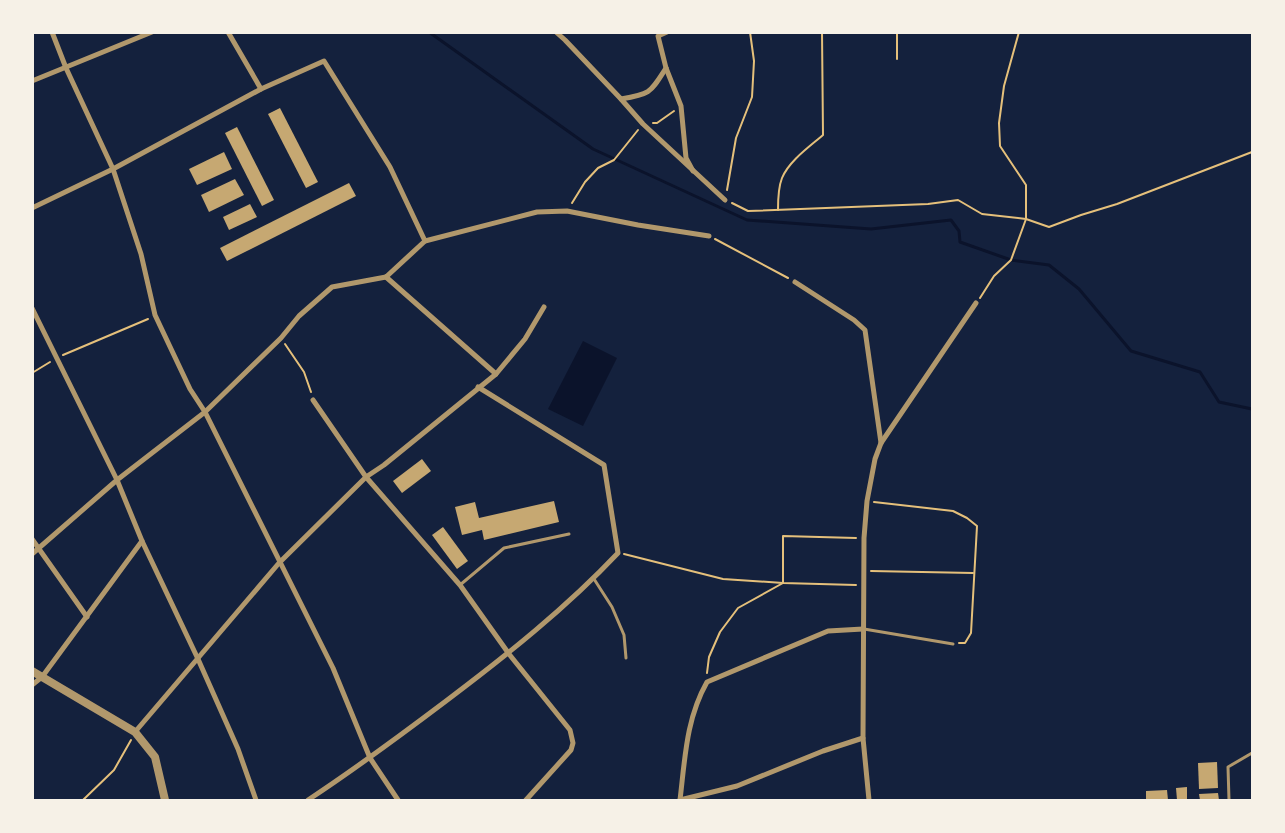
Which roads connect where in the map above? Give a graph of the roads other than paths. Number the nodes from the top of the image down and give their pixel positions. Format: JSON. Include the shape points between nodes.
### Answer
{"nodes":[{"id":1,"x":52,"y":32,"type":"edge"},
{"id":2,"x":152,"y":32,"type":"edge"},
{"id":3,"x":228,"y":32,"type":"edge"},
{"id":4,"x":556,"y":32,"type":"edge"},
{"id":5,"x":666,"y":32,"type":"edge"},
{"id":6,"x":66,"y":68,"type":"junction"},
{"id":7,"x":666,"y":68,"type":"junction"},
{"id":8,"x":32,"y":81,"type":"edge"},
{"id":9,"x":260,"y":89,"type":"junction"},
{"id":10,"x":621,"y":99,"type":"junction"},
{"id":11,"x":113,"y":169,"type":"junction"},
{"id":12,"x":693,"y":171,"type":"junction"},
{"id":13,"x":725,"y":200,"type":"road end"},
{"id":14,"x":32,"y":208,"type":"edge"},
{"id":15,"x":709,"y":236,"type":"road end"},
{"id":16,"x":425,"y":241,"type":"junction"},
{"id":17,"x":386,"y":277,"type":"junction"},
{"id":18,"x":795,"y":282,"type":"road end"},
{"id":19,"x":976,"y":304,"type":"road end"},
{"id":20,"x":32,"y":308,"type":"edge"},
{"id":21,"x":544,"y":308,"type":"dead end"},
{"id":22,"x":496,"y":374,"type":"junction"},
{"id":23,"x":478,"y":387,"type":"junction"},
{"id":24,"x":313,"y":400,"type":"road end"},
{"id":25,"x":204,"y":412,"type":"junction"},
{"id":26,"x":881,"y":443,"type":"junction"},
{"id":27,"x":366,"y":477,"type":"junction"},
{"id":28,"x":117,"y":480,"type":"junction"},
{"id":29,"x":569,"y":534,"type":"dead end"},
{"id":30,"x":32,"y":538,"type":"edge"},
{"id":31,"x":142,"y":541,"type":"junction"},
{"id":32,"x":40,"y":549,"type":"junction"},
{"id":33,"x":32,"y":554,"type":"edge"},
{"id":34,"x":279,"y":563,"type":"junction"},
{"id":35,"x":594,"y":579,"type":"junction"},
{"id":36,"x":460,"y":585,"type":"junction"},
{"id":37,"x":87,"y":617,"type":"junction"},
{"id":38,"x":863,"y":629,"type":"junction"},
{"id":39,"x":954,"y":644,"type":"road end"},
{"id":40,"x":510,"y":654,"type":"junction"},
{"id":41,"x":626,"y":658,"type":"dead end"},
{"id":42,"x":198,"y":659,"type":"junction"},
{"id":43,"x":32,"y":671,"type":"edge"},
{"id":44,"x":42,"y":677,"type":"junction"},
{"id":45,"x":32,"y":685,"type":"edge"},
{"id":46,"x":135,"y":732,"type":"junction"},
{"id":47,"x":863,"y":738,"type":"junction"},
{"id":48,"x":1252,"y":753,"type":"edge"},
{"id":49,"x":370,"y":758,"type":"junction"},
{"id":50,"x":165,"y":800,"type":"edge"},
{"id":51,"x":256,"y":800,"type":"edge"},
{"id":52,"x":308,"y":800,"type":"edge"},
{"id":53,"x":398,"y":800,"type":"edge"},
{"id":54,"x":526,"y":800,"type":"edge"},
{"id":55,"x":680,"y":800,"type":"edge"},
{"id":56,"x":869,"y":800,"type":"edge"},
{"id":57,"x":1229,"y":800,"type":"edge"}],
"edges":[{"from":1,"to":6,"type":"street"},
{"from":2,"to":6,"type":"street"},
{"from":3,"to":9,"type":"street"},
{"from":4,"to":10,"type":"street"},
{"from":5,"to":7,"type":"street","via":[[658,36]]},
{"from":6,"to":8,"type":"street"},
{"from":6,"to":11,"type":"street"},
{"from":7,"to":10,"type":"street","via":[[654,87],[644,95]]},
{"from":7,"to":12,"type":"street","via":[[681,106],[686,158]]},
{"from":9,"to":11,"type":"street"},
{"from":9,"to":16,"type":"street","via":[[324,61],[390,167]]},
{"from":10,"to":12,"type":"street","via":[[642,124]]},
{"from":11,"to":14,"type":"street"},
{"from":11,"to":25,"type":"street","via":[[141,254],[155,315]]},
{"from":12,"to":13,"type":"street"},
{"from":15,"to":16,"type":"street","via":[[567,211],[537,212]]},
{"from":16,"to":17,"type":"street"},
{"from":17,"to":22,"type":"street"},
{"from":17,"to":25,"type":"street","via":[[332,287]]},
{"from":18,"to":26,"type":"street","via":[[865,330]]},
{"from":19,"to":26,"type":"street"},
{"from":20,"to":28,"type":"street"},
{"from":21,"to":22,"type":"street","via":[[525,339]]},
{"from":22,"to":23,"type":"street"},
{"from":23,"to":27,"type":"street"},
{"from":23,"to":35,"type":"street","via":[[604,465],[618,552]]},
{"from":24,"to":27,"type":"street"},
{"from":25,"to":28,"type":"street"},
{"from":25,"to":34,"type":"street"},
{"from":26,"to":38,"type":"street","via":[[867,501]]},
{"from":27,"to":34,"type":"street"},
{"from":27,"to":36,"type":"street"},
{"from":28,"to":31,"type":"street"},
{"from":28,"to":32,"type":"street"},
{"from":29,"to":36,"type":"lane","via":[[504,548]]},
{"from":30,"to":32,"type":"street"},
{"from":31,"to":37,"type":"street"},
{"from":31,"to":42,"type":"street"},
{"from":32,"to":33,"type":"street"},
{"from":32,"to":37,"type":"street"},
{"from":34,"to":42,"type":"street"},
{"from":34,"to":49,"type":"street","via":[[333,668]]},
{"from":35,"to":40,"type":"street"},
{"from":35,"to":41,"type":"lane","via":[[612,607],[624,635]]},
{"from":36,"to":40,"type":"street"},
{"from":37,"to":44,"type":"street"},
{"from":38,"to":39,"type":"lane"},
{"from":38,"to":47,"type":"street"},
{"from":38,"to":55,"type":"street","via":[[828,631],[707,682],[689,726]]},
{"from":40,"to":49,"type":"street"},
{"from":40,"to":54,"type":"street","via":[[570,730],[573,743],[567,756]]},
{"from":42,"to":46,"type":"street"},
{"from":42,"to":51,"type":"street"},
{"from":43,"to":44,"type":"street"},
{"from":44,"to":45,"type":"street"},
{"from":44,"to":46,"type":"street"},
{"from":46,"to":50,"type":"street","via":[[155,757]]},
{"from":47,"to":55,"type":"street","via":[[738,786]]},
{"from":47,"to":56,"type":"street"},
{"from":48,"to":57,"type":"lane","via":[[1228,767]]},
{"from":49,"to":52,"type":"street"},
{"from":49,"to":53,"type":"street"}]}
